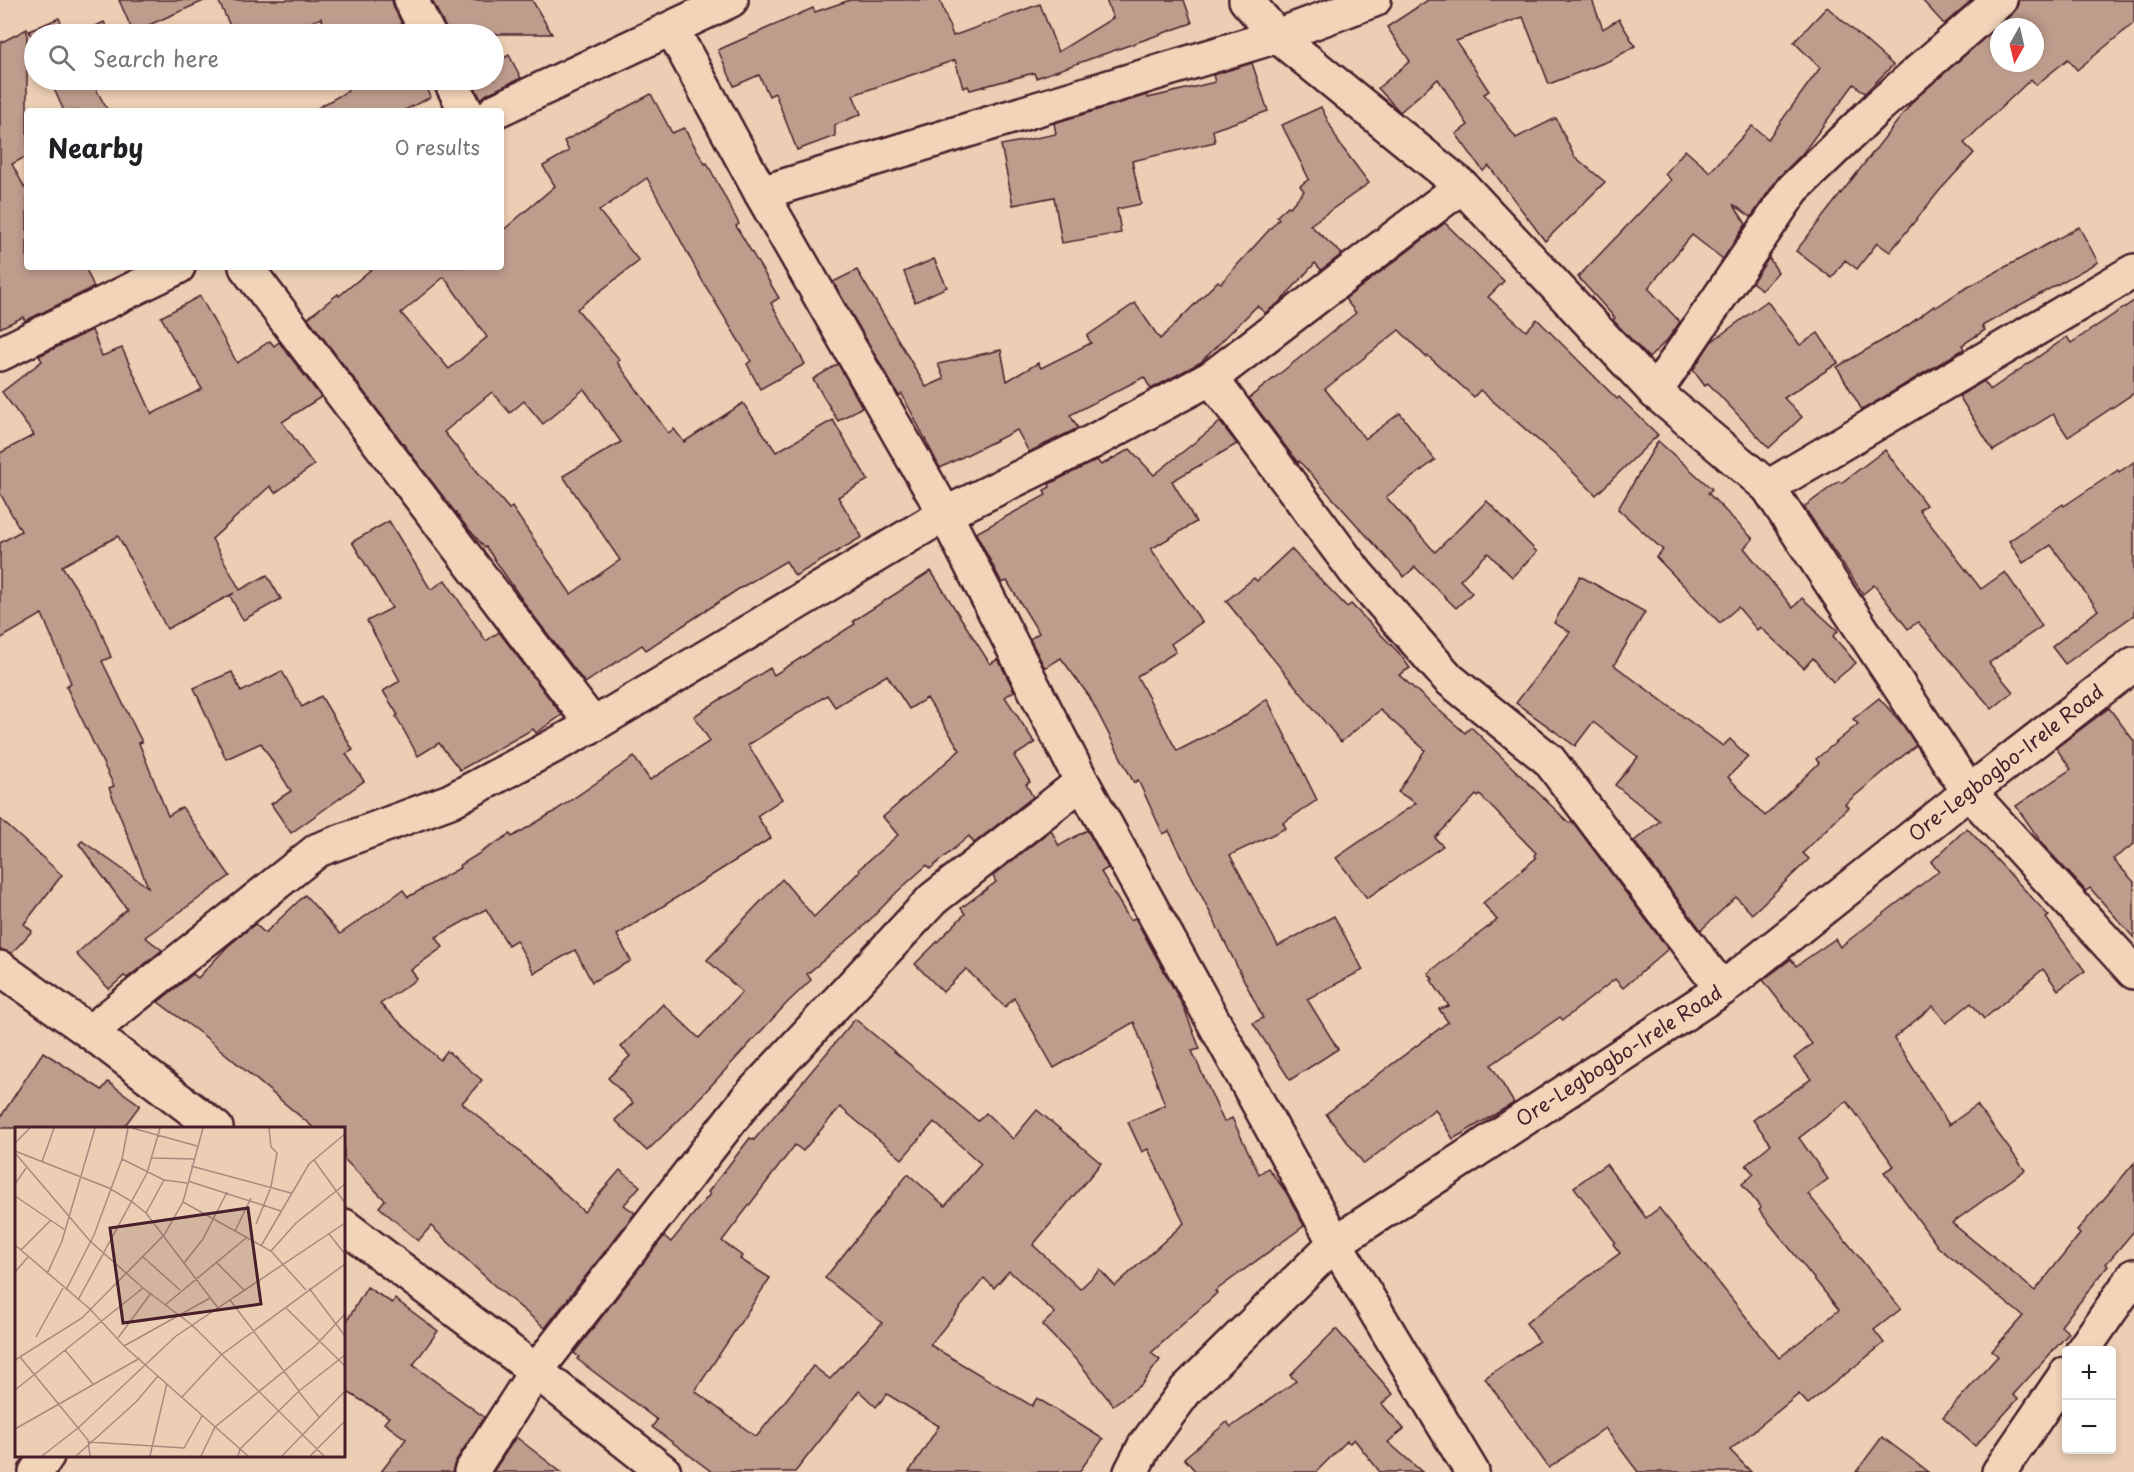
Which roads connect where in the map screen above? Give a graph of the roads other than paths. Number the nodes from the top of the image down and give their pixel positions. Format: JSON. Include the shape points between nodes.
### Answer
{"nodes":[{"id":1,"x":411,"y":0,"type":"edge"},
{"id":2,"x":731,"y":0,"type":"edge"},
{"id":3,"x":1246,"y":0,"type":"edge"},
{"id":4,"x":1374,"y":0,"type":"edge"},
{"id":5,"x":2001,"y":0,"type":"edge"},
{"id":6,"x":423,"y":24,"type":"edge"},
{"id":7,"x":672,"y":28,"type":"junction"},
{"id":8,"x":1277,"y":36,"type":"junction"},
{"id":9,"x":455,"y":90,"type":"edge"},
{"id":10,"x":464,"y":108,"type":"edge"},
{"id":11,"x":501,"y":108,"type":"edge"},
{"id":12,"x":1462,"y":186,"type":"junction"},
{"id":13,"x":761,"y":193,"type":"junction"},
{"id":14,"x":172,"y":270,"type":"edge"},
{"id":15,"x":248,"y":270,"type":"edge"},
{"id":16,"x":2134,"y":271,"type":"edge"},
{"id":17,"x":0,"y":354,"type":"edge"},
{"id":18,"x":1210,"y":378,"type":"junction"},
{"id":19,"x":1655,"y":392,"type":"junction"},
{"id":20,"x":1768,"y":487,"type":"junction"},
{"id":21,"x":945,"y":514,"type":"junction"},
{"id":22,"x":2134,"y":664,"type":"edge"},
{"id":23,"x":592,"y":725,"type":"junction"},
{"id":24,"x":1082,"y":782,"type":"junction"},
{"id":25,"x":1969,"y":792,"type":"junction"},
{"id":26,"x":0,"y":968,"type":"edge"},
{"id":27,"x":2134,"y":972,"type":"edge"},
{"id":28,"x":1722,"y":989,"type":"junction"},
{"id":29,"x":90,"y":1032,"type":"junction"},
{"id":30,"x":215,"y":1127,"type":"edge"},
{"id":31,"x":345,"y":1227,"type":"edge"},
{"id":32,"x":1335,"y":1243,"type":"junction"},
{"id":33,"x":2134,"y":1276,"type":"edge"},
{"id":34,"x":2085,"y":1346,"type":"edge"},
{"id":35,"x":536,"y":1371,"type":"junction"},
{"id":36,"x":2062,"y":1381,"type":"edge"},
{"id":37,"x":46,"y":1457,"type":"edge"},
{"id":38,"x":36,"y":1472,"type":"edge"},
{"id":39,"x":471,"y":1472,"type":"edge"},
{"id":40,"x":664,"y":1472,"type":"edge"},
{"id":41,"x":1131,"y":1472,"type":"edge"},
{"id":42,"x":1472,"y":1472,"type":"edge"},
{"id":43,"x":1999,"y":1472,"type":"edge"}],
"edges":[{"from":1,"to":6,"type":"street"},
{"from":2,"to":7,"type":"street"},
{"from":3,"to":8,"type":"street"},
{"from":4,"to":8,"type":"street"},
{"from":5,"to":19,"type":"street","via":[[1878,107],[1793,189]]},
{"from":7,"to":11,"type":"street"},
{"from":7,"to":13,"type":"street"},
{"from":8,"to":12,"type":"street"},
{"from":8,"to":13,"type":"street"},
{"from":9,"to":10,"type":"street"},
{"from":12,"to":18,"type":"street"},
{"from":12,"to":19,"type":"street"},
{"from":13,"to":21,"type":"street"},
{"from":14,"to":17,"type":"street"},
{"from":15,"to":23,"type":"street"},
{"from":16,"to":20,"type":"street"},
{"from":18,"to":21,"type":"street","via":[[1092,442]]},
{"from":18,"to":28,"type":"street","via":[[1357,574],[1449,679],[1550,760]]},
{"from":19,"to":20,"type":"street"},
{"from":20,"to":25,"type":"street"},
{"from":21,"to":23,"type":"street"},
{"from":21,"to":24,"type":"street"},
{"from":22,"to":25,"type":"street","name":"Ore-Legbogbo-Irele Road"},
{"from":23,"to":29,"type":"street","via":[[450,801],[318,850]]},
{"from":24,"to":32,"type":"street"},
{"from":24,"to":35,"type":"street","via":[[933,899],[763,1082]]},
{"from":25,"to":27,"type":"street"},
{"from":25,"to":28,"type":"street","name":"Ore-Legbogbo-Irele Road"},
{"from":26,"to":29,"type":"street"},
{"from":28,"to":32,"type":"street","name":"Ore-Legbogbo-Irele Road"},
{"from":29,"to":30,"type":"street"},
{"from":31,"to":35,"type":"street"},
{"from":32,"to":41,"type":"street","name":"Ore-Legbogbo-Irele Road","via":[[1186,1389]]},
{"from":32,"to":42,"type":"street"},
{"from":33,"to":34,"type":"street"},
{"from":35,"to":39,"type":"street"},
{"from":35,"to":40,"type":"street"},
{"from":36,"to":43,"type":"street"},
{"from":37,"to":38,"type":"street"}]}
